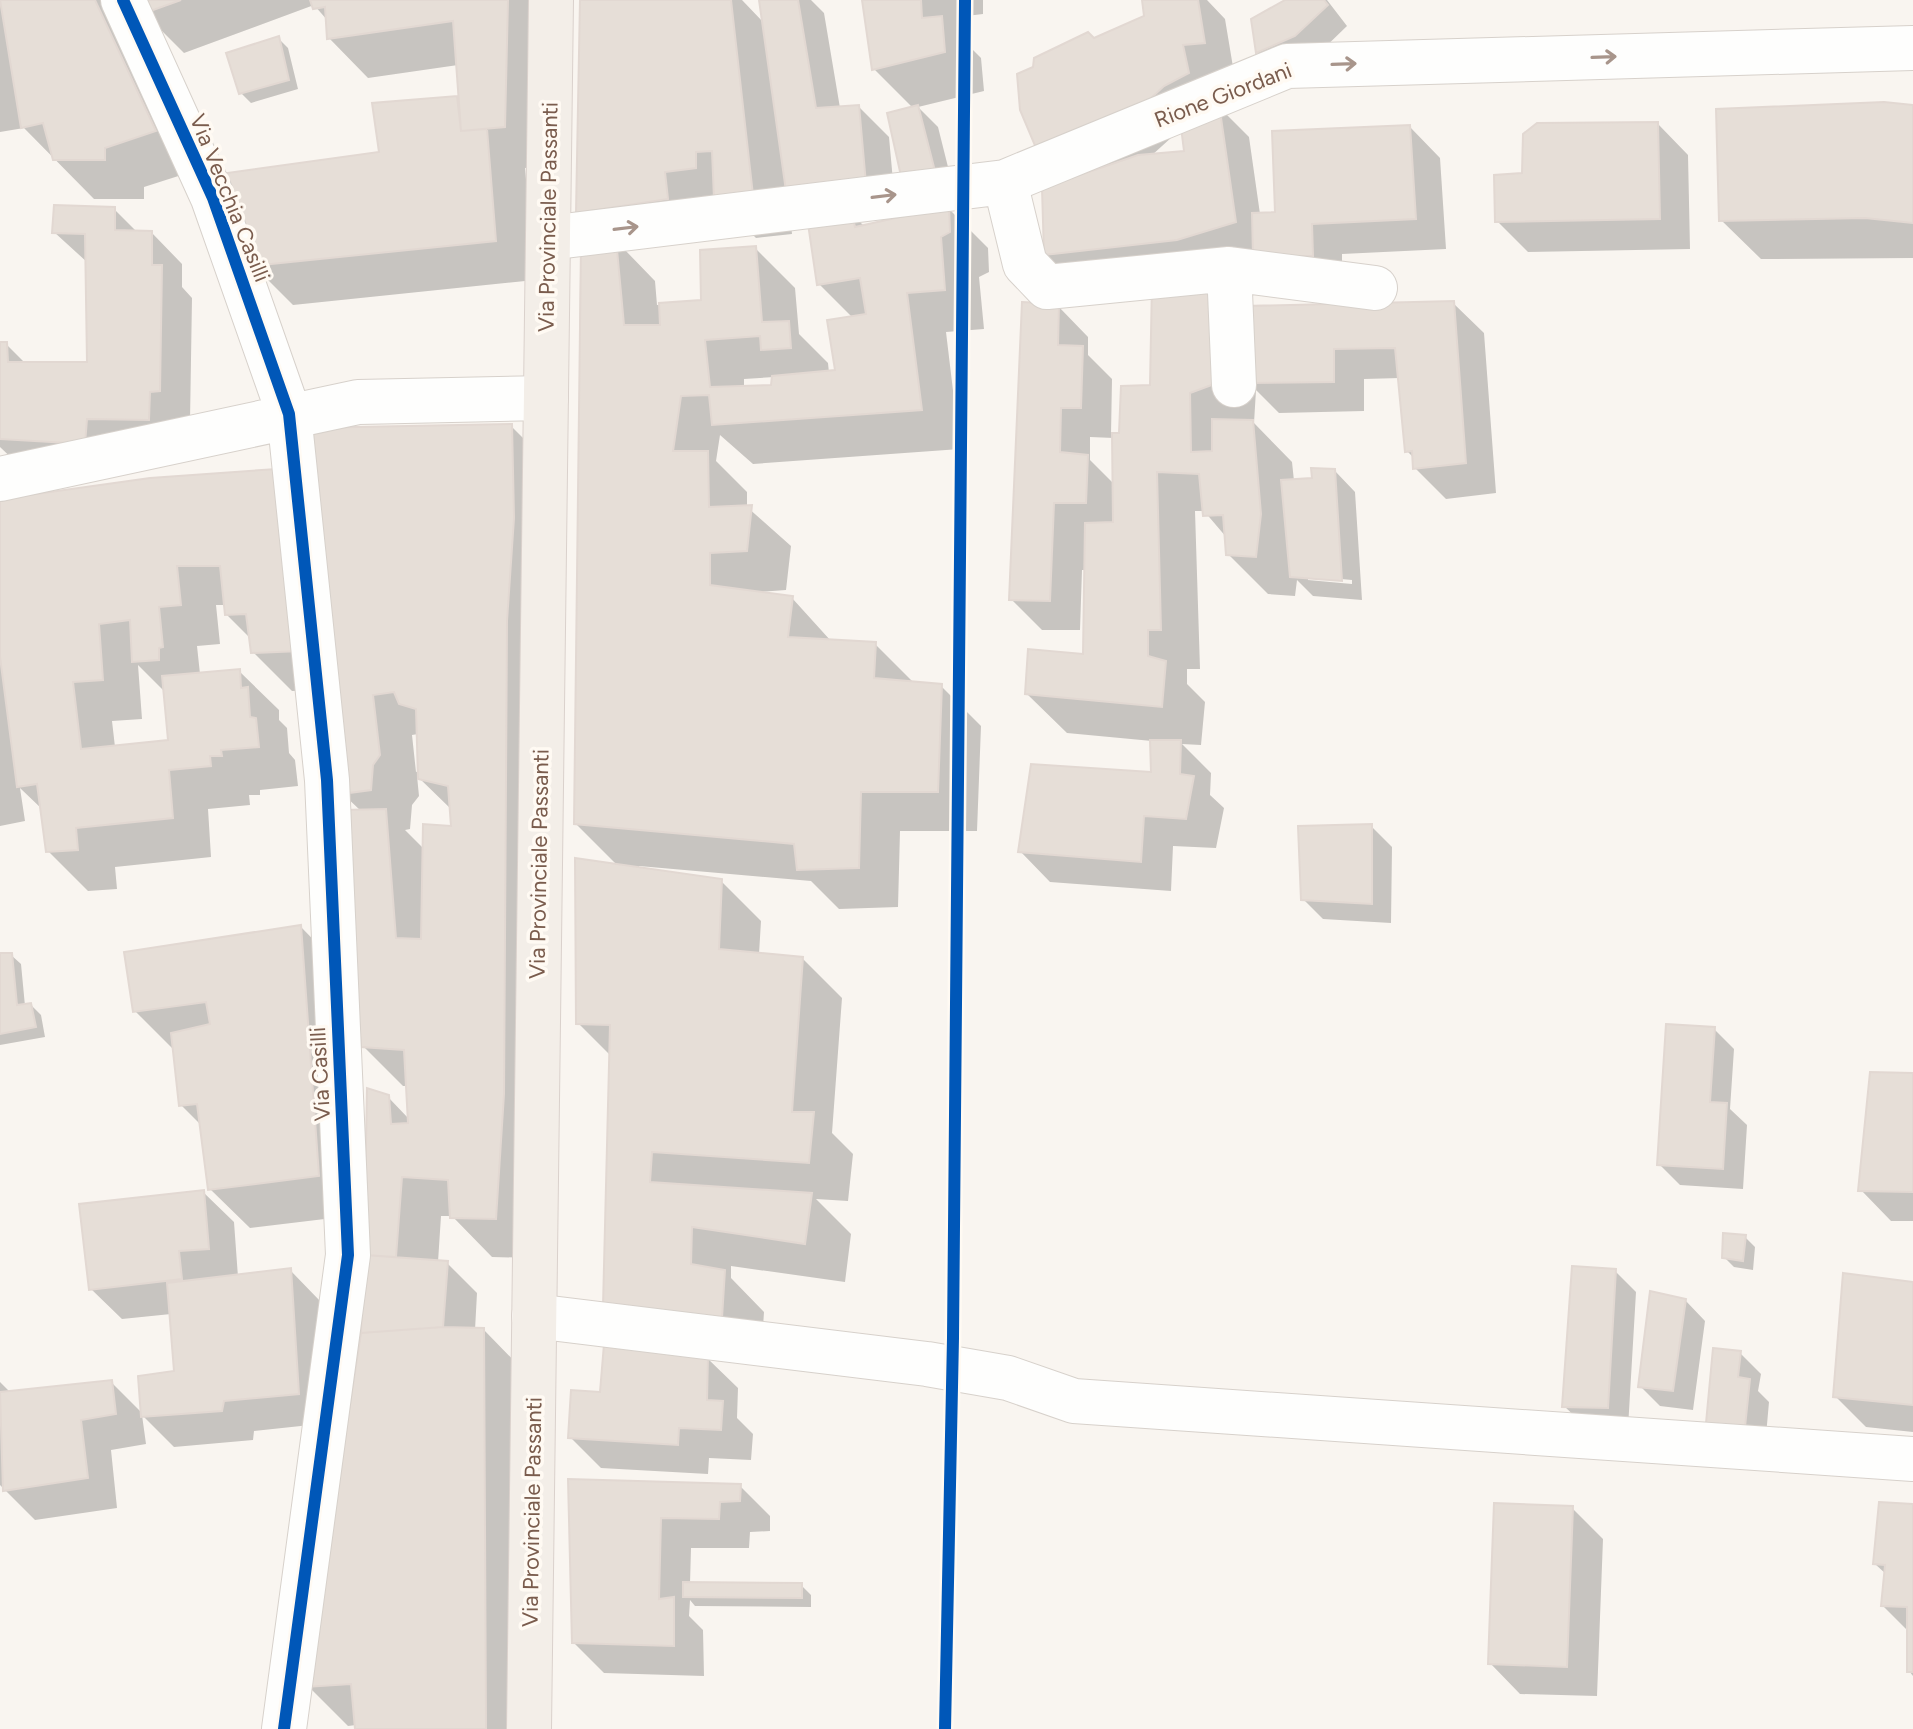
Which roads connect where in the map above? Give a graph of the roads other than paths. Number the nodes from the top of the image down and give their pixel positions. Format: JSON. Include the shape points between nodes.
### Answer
{"nodes":[{"id":1,"x":123,"y":0,"type":"edge"},
{"id":2,"x":551,"y":0,"type":"edge"},
{"id":3,"x":1913,"y":48,"type":"edge"},
{"id":4,"x":1005,"y":182,"type":"junction"},
{"id":5,"x":548,"y":238,"type":"junction"},
{"id":6,"x":1229,"y":269,"type":"junction"},
{"id":7,"x":1375,"y":288,"type":"dead end"},
{"id":8,"x":1234,"y":385,"type":"dead end"},
{"id":9,"x":546,"y":398,"type":"junction"},
{"id":10,"x":289,"y":414,"type":"junction"},
{"id":11,"x":0,"y":479,"type":"edge"},
{"id":12,"x":534,"y":1316,"type":"junction"},
{"id":13,"x":1913,"y":1459,"type":"edge"},
{"id":14,"x":284,"y":1729,"type":"edge"},
{"id":15,"x":529,"y":1729,"type":"edge"}],
"edges":[{"from":1,"to":10,"type":"street","name":"Via Vecchia Casilli","via":[[213,198]]},
{"from":2,"to":5,"type":"main road","name":"Via Provinciale Passanti"},
{"from":4,"to":3,"type":"street","name":"Rione Giordani","one_way":true,"via":[[1287,66]]},
{"from":5,"to":4,"type":"street","name":"Rione Giordani","one_way":true},
{"from":4,"to":6,"type":"street","via":[[1025,264],[1047,287]]},
{"from":5,"to":9,"type":"main road","name":"Via Provinciale Passanti"},
{"from":6,"to":7,"type":"street"},
{"from":6,"to":8,"type":"street"},
{"from":9,"to":10,"type":"street","via":[[358,402]]},
{"from":9,"to":12,"type":"main road","name":"Via Provinciale Passanti"},
{"from":10,"to":11,"type":"street"},
{"from":10,"to":14,"type":"street","name":"Via Casilli","via":[[327,780],[348,1255]]},
{"from":12,"to":13,"type":"street","via":[[927,1364],[1008,1378],[1074,1401]]},
{"from":12,"to":15,"type":"main road","name":"Via Provinciale Passanti"}]}
